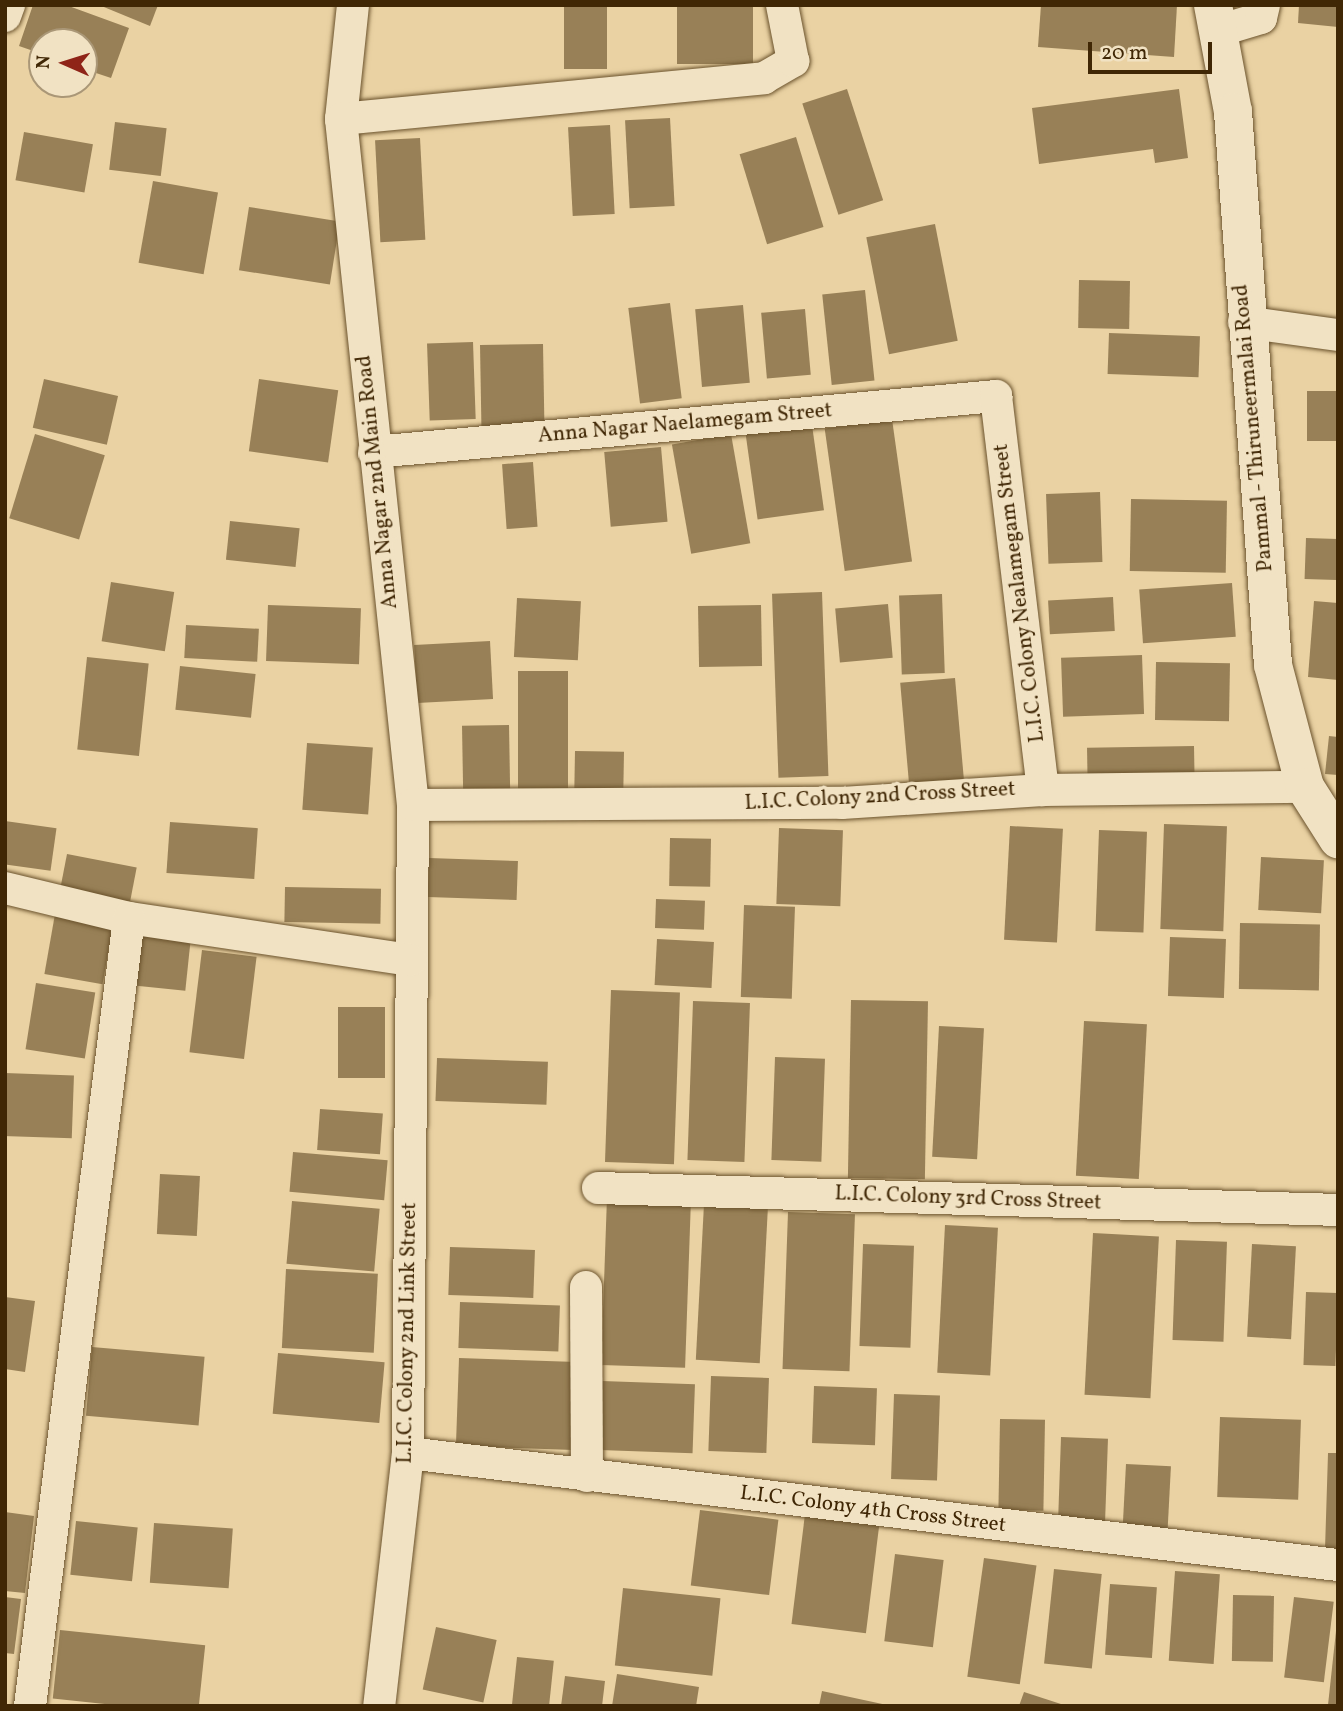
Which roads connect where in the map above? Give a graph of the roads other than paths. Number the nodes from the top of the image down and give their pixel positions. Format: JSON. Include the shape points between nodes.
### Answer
{"nodes":[{"id":1,"x":9,"y":5,"type":"edge"},
{"id":2,"x":353,"y":5,"type":"edge"},
{"id":3,"x":782,"y":5,"type":"edge"},
{"id":4,"x":1264,"y":5,"type":"edge"},
{"id":5,"x":5,"y":16,"type":"edge"},
{"id":6,"x":1215,"y":18,"type":"edge"},
{"id":7,"x":341,"y":119,"type":"junction"},
{"id":8,"x":1244,"y":323,"type":"junction"},
{"id":9,"x":1338,"y":335,"type":"edge"},
{"id":10,"x":996,"y":396,"type":"joint"},
{"id":11,"x":374,"y":452,"type":"junction"},
{"id":12,"x":1305,"y":787,"type":"junction"},
{"id":13,"x":1043,"y":790,"type":"junction"},
{"id":14,"x":413,"y":805,"type":"junction"},
{"id":15,"x":1338,"y":839,"type":"edge"},
{"id":16,"x":5,"y":888,"type":"edge"},
{"id":17,"x":129,"y":918,"type":"junction"},
{"id":18,"x":411,"y":960,"type":"junction"},
{"id":19,"x":598,"y":1188,"type":"dead end"},
{"id":20,"x":1338,"y":1210,"type":"edge"},
{"id":21,"x":586,"y":1287,"type":"dead end"},
{"id":22,"x":408,"y":1453,"type":"junction"},
{"id":23,"x":587,"y":1476,"type":"junction"},
{"id":24,"x":1338,"y":1565,"type":"edge"},
{"id":25,"x":30,"y":1706,"type":"edge"},
{"id":26,"x":379,"y":1706,"type":"edge"}],
"edges":[{"from":1,"to":5,"type":"street"},
{"from":2,"to":7,"type":"street","name":"Anna Nagar 2nd Main Road"},
{"from":3,"to":7,"type":"street","via":[[793,61],[764,78]]},
{"from":4,"to":6,"type":"street","via":[[1261,19]]},
{"from":6,"to":8,"type":"street","name":"Pammal - Thiruneermalai Road","via":[[1233,112]]},
{"from":7,"to":11,"type":"street","name":"Anna Nagar 2nd Main Road"},
{"from":8,"to":9,"type":"street"},
{"from":8,"to":12,"type":"street","name":"Pammal - Thiruneermalai Road","via":[[1273,665]]},
{"from":10,"to":11,"type":"street","name":"Anna Nagar Naelamegam Street"},
{"from":10,"to":13,"type":"street","name":"L.I.C. Colony Nealamegam Street"},
{"from":11,"to":14,"type":"street","name":"Anna Nagar 2nd Main Road"},
{"from":12,"to":13,"type":"street","name":"L.I.C. Colony 2nd Cross Street"},
{"from":12,"to":15,"type":"street","name":"Pammal - Thiruneermalai Road"},
{"from":13,"to":14,"type":"street","name":"L.I.C. Colony 2nd Cross Street","via":[[842,803]]},
{"from":14,"to":18,"type":"street","name":"Anna Nagar 2nd Main Road"},
{"from":16,"to":17,"type":"street"},
{"from":17,"to":18,"type":"street"},
{"from":17,"to":25,"type":"street"},
{"from":18,"to":22,"type":"street","name":"L.I.C. Colony 2nd Link Street"},
{"from":19,"to":20,"type":"street","name":"L.I.C. Colony 3rd Cross Street"},
{"from":21,"to":23,"type":"street"},
{"from":22,"to":23,"type":"street","name":"L.I.C. Colony 4th Cross Street"},
{"from":22,"to":26,"type":"street","name":"L.I.C. Colony 2nd Link Street"},
{"from":23,"to":24,"type":"street","name":"L.I.C. Colony 4th Cross Street"}]}
